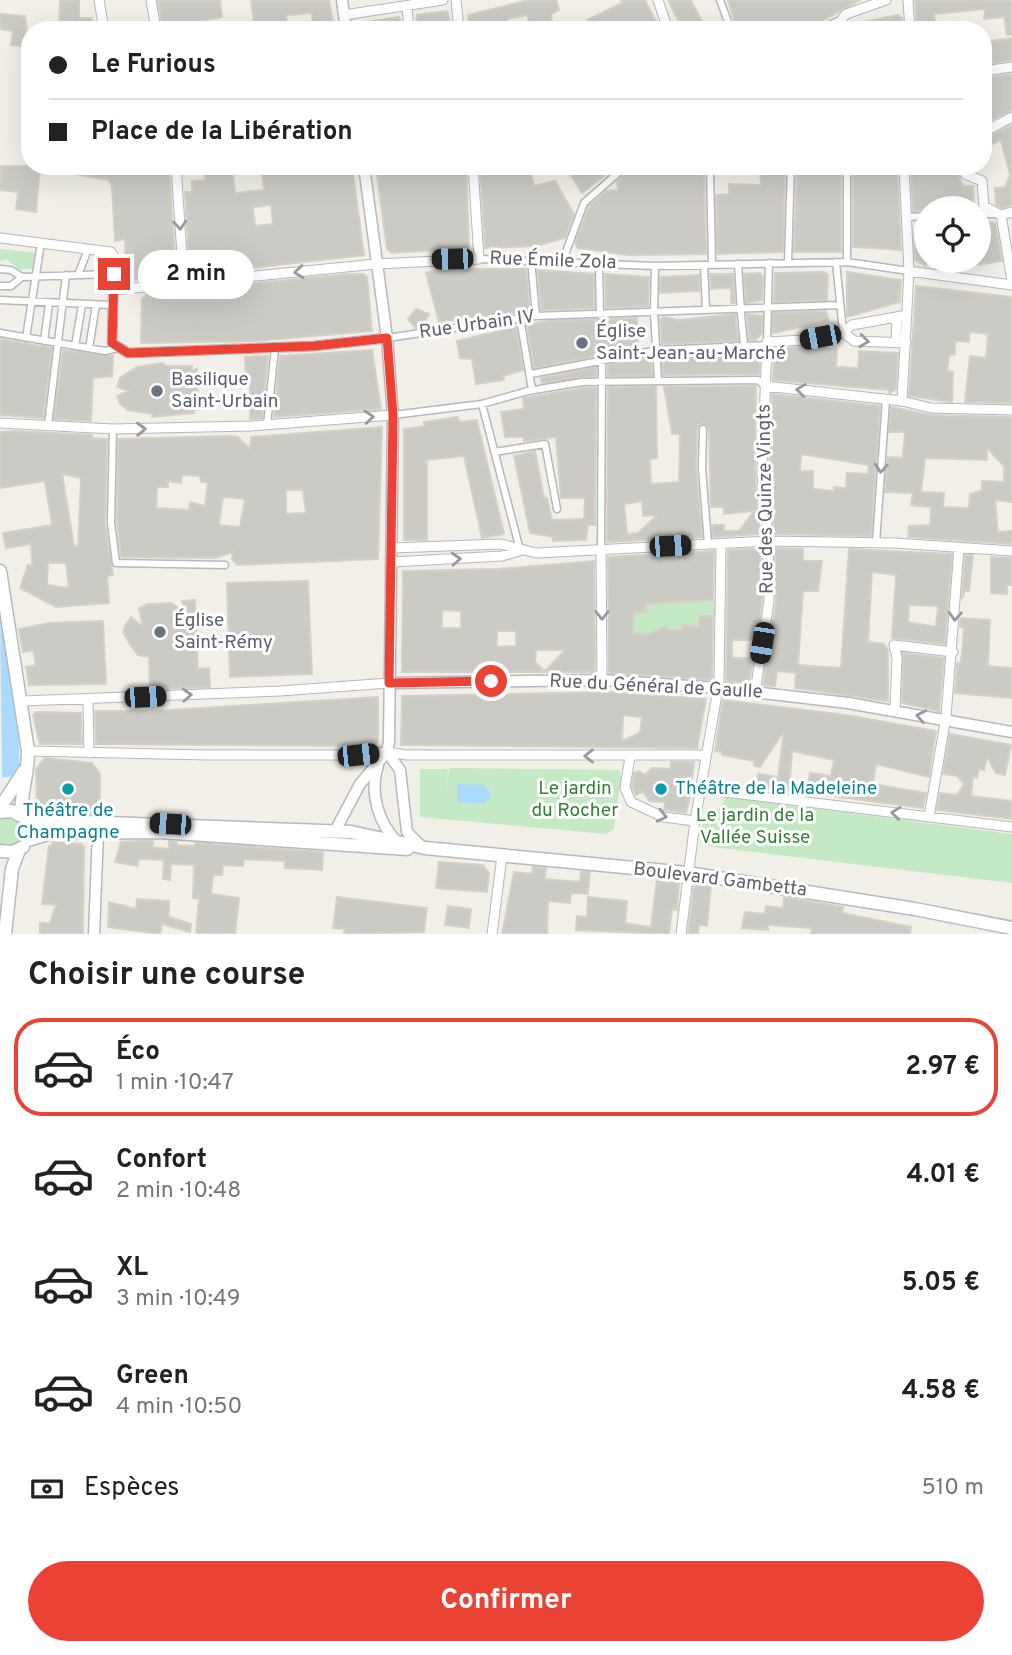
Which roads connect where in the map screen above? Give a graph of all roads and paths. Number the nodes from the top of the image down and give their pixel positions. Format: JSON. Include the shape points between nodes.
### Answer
{"nodes":[{"id":1,"x":99,"y":0,"type":"edge"},
{"id":2,"x":150,"y":0,"type":"edge"},
{"id":3,"x":342,"y":0,"type":"edge"},
{"id":4,"x":443,"y":0,"type":"edge"},
{"id":5,"x":456,"y":0,"type":"edge"},
{"id":6,"x":658,"y":0,"type":"edge"},
{"id":7,"x":720,"y":0,"type":"edge"},
{"id":8,"x":886,"y":0,"type":"edge"},
{"id":9,"x":908,"y":0,"type":"edge"},
{"id":10,"x":407,"y":7,"type":"junction"},
{"id":11,"x":344,"y":15,"type":"junction"},
{"id":12,"x":842,"y":19,"type":"joint"},
{"id":13,"x":102,"y":21,"type":"edge"},
{"id":14,"x":154,"y":21,"type":"edge"},
{"id":15,"x":345,"y":21,"type":"edge"},
{"id":16,"x":408,"y":21,"type":"edge"},
{"id":17,"x":459,"y":21,"type":"edge"},
{"id":18,"x":665,"y":21,"type":"edge"},
{"id":19,"x":726,"y":21,"type":"edge"},
{"id":20,"x":838,"y":21,"type":"edge"},
{"id":21,"x":910,"y":21,"type":"edge"},
{"id":22,"x":1012,"y":67,"type":"edge"},
{"id":23,"x":992,"y":70,"type":"edge"},
{"id":24,"x":1012,"y":117,"type":"edge"},
{"id":25,"x":992,"y":128,"type":"edge"},
{"id":26,"x":177,"y":175,"type":"edge"},
{"id":27,"x":365,"y":175,"type":"edge"},
{"id":28,"x":474,"y":175,"type":"edge"},
{"id":29,"x":616,"y":175,"type":"edge"},
{"id":30,"x":710,"y":175,"type":"edge"},
{"id":31,"x":791,"y":175,"type":"edge"},
{"id":32,"x":847,"y":175,"type":"edge"},
{"id":33,"x":905,"y":175,"type":"edge"},
{"id":34,"x":967,"y":175,"type":"edge"},
{"id":35,"x":1012,"y":212,"type":"edge"},
{"id":36,"x":991,"y":215,"type":"edge"},
{"id":37,"x":1001,"y":215,"type":"junction"},
{"id":38,"x":908,"y":217,"type":"junction"},
{"id":39,"x":914,"y":217,"type":"edge"},
{"id":40,"x":0,"y":238,"type":"edge"},
{"id":41,"x":40,"y":249,"type":"dead end"},
{"id":42,"x":87,"y":253,"type":"dead end"},
{"id":43,"x":479,"y":259,"type":"junction"},
{"id":44,"x":531,"y":260,"type":"junction"},
{"id":45,"x":563,"y":260,"type":"junction"},
{"id":46,"x":836,"y":262,"type":"junction"},
{"id":47,"x":847,"y":262,"type":"junction"},
{"id":48,"x":599,"y":263,"type":"junction"},
{"id":49,"x":788,"y":263,"type":"junction"},
{"id":50,"x":376,"y":264,"type":"junction"},
{"id":51,"x":738,"y":264,"type":"junction"},
{"id":52,"x":769,"y":264,"type":"junction"},
{"id":53,"x":655,"y":265,"type":"junction"},
{"id":54,"x":708,"y":265,"type":"junction"},
{"id":55,"x":0,"y":269,"type":"edge"},
{"id":56,"x":909,"y":271,"type":"junction"},
{"id":57,"x":110,"y":274,"type":"dead end"},
{"id":58,"x":66,"y":275,"type":"junction"},
{"id":59,"x":78,"y":275,"type":"junction"},
{"id":60,"x":35,"y":276,"type":"junction"},
{"id":61,"x":22,"y":277,"type":"junction"},
{"id":62,"x":1012,"y":283,"type":"edge"},
{"id":63,"x":184,"y":285,"type":"junction"},
{"id":64,"x":0,"y":286,"type":"edge"},
{"id":65,"x":114,"y":290,"type":"junction"},
{"id":66,"x":33,"y":299,"type":"junction"},
{"id":67,"x":64,"y":299,"type":"junction"},
{"id":68,"x":0,"y":300,"type":"edge"},
{"id":69,"x":49,"y":304,"type":"junction"},
{"id":70,"x":82,"y":305,"type":"junction"},
{"id":71,"x":96,"y":305,"type":"junction"},
{"id":72,"x":111,"y":305,"type":"dead end"},
{"id":73,"x":838,"y":305,"type":"junction"},
{"id":74,"x":766,"y":308,"type":"junction"},
{"id":75,"x":706,"y":310,"type":"junction"},
{"id":76,"x":653,"y":312,"type":"junction"},
{"id":77,"x":741,"y":312,"type":"junction"},
{"id":78,"x":600,"y":315,"type":"junction"},
{"id":79,"x":536,"y":316,"type":"junction"},
{"id":80,"x":902,"y":316,"type":"junction"},
{"id":81,"x":520,"y":318,"type":"junction"},
{"id":82,"x":843,"y":332,"type":"junction"},
{"id":83,"x":0,"y":333,"type":"edge"},
{"id":84,"x":26,"y":338,"type":"junction"},
{"id":85,"x":387,"y":338,"type":"junction"},
{"id":86,"x":44,"y":341,"type":"junction"},
{"id":87,"x":57,"y":343,"type":"junction"},
{"id":88,"x":901,"y":343,"type":"junction"},
{"id":89,"x":767,"y":344,"type":"junction"},
{"id":90,"x":744,"y":345,"type":"junction"},
{"id":91,"x":75,"y":346,"type":"junction"},
{"id":92,"x":89,"y":348,"type":"junction"},
{"id":93,"x":118,"y":348,"type":"junction"},
{"id":94,"x":275,"y":348,"type":"junction"},
{"id":95,"x":657,"y":349,"type":"junction"},
{"id":96,"x":602,"y":359,"type":"junction"},
{"id":97,"x":531,"y":374,"type":"junction"},
{"id":98,"x":601,"y":381,"type":"junction"},
{"id":99,"x":659,"y":381,"type":"junction"},
{"id":100,"x":765,"y":386,"type":"junction"},
{"id":101,"x":532,"y":390,"type":"junction"},
{"id":102,"x":886,"y":400,"type":"junction"},
{"id":103,"x":902,"y":401,"type":"junction"},
{"id":104,"x":482,"y":404,"type":"junction"},
{"id":105,"x":1012,"y":410,"type":"edge"},
{"id":106,"x":393,"y":415,"type":"junction"},
{"id":107,"x":0,"y":423,"type":"edge"},
{"id":108,"x":48,"y":425,"type":"junction"},
{"id":109,"x":267,"y":425,"type":"junction"},
{"id":110,"x":113,"y":429,"type":"junction"},
{"id":111,"x":703,"y":429,"type":"dead end"},
{"id":112,"x":494,"y":452,"type":"junction"},
{"id":113,"x":556,"y":509,"type":"dead end"},
{"id":114,"x":768,"y":541,"type":"junction"},
{"id":115,"x":876,"y":543,"type":"junction"},
{"id":116,"x":708,"y":544,"type":"junction"},
{"id":117,"x":721,"y":544,"type":"junction"},
{"id":118,"x":392,"y":548,"type":"junction"},
{"id":119,"x":959,"y":548,"type":"junction"},
{"id":120,"x":520,"y":550,"type":"junction"},
{"id":121,"x":601,"y":550,"type":"junction"},
{"id":122,"x":1012,"y":551,"type":"edge"},
{"id":123,"x":391,"y":562,"type":"junction"},
{"id":124,"x":225,"y":565,"type":"dead end"},
{"id":125,"x":0,"y":573,"type":"edge"},
{"id":126,"x":953,"y":652,"type":"junction"},
{"id":127,"x":602,"y":680,"type":"junction"},
{"id":128,"x":389,"y":683,"type":"junction"},
{"id":129,"x":718,"y":688,"type":"junction"},
{"id":130,"x":755,"y":692,"type":"junction"},
{"id":131,"x":88,"y":700,"type":"junction"},
{"id":132,"x":22,"y":701,"type":"junction"},
{"id":133,"x":895,"y":710,"type":"junction"},
{"id":134,"x":946,"y":720,"type":"junction"},
{"id":135,"x":1012,"y":732,"type":"edge"},
{"id":136,"x":387,"y":752,"type":"junction"},
{"id":137,"x":89,"y":753,"type":"junction"},
{"id":138,"x":28,"y":754,"type":"junction"},
{"id":139,"x":706,"y":755,"type":"junction"},
{"id":140,"x":631,"y":757,"type":"junction"},
{"id":141,"x":379,"y":762,"type":"junction"},
{"id":142,"x":700,"y":789,"type":"junction"},
{"id":143,"x":404,"y":807,"type":"junction"},
{"id":144,"x":0,"y":810,"type":"edge"},
{"id":145,"x":929,"y":817,"type":"junction"},
{"id":146,"x":24,"y":818,"type":"junction"},
{"id":147,"x":695,"y":821,"type":"junction"},
{"id":148,"x":1012,"y":827,"type":"edge"},
{"id":149,"x":335,"y":831,"type":"junction"},
{"id":150,"x":98,"y":832,"type":"junction"},
{"id":151,"x":390,"y":834,"type":"junction"},
{"id":152,"x":373,"y":836,"type":"junction"},
{"id":153,"x":28,"y":840,"type":"junction"},
{"id":154,"x":348,"y":844,"type":"junction"},
{"id":155,"x":425,"y":848,"type":"junction"},
{"id":156,"x":403,"y":849,"type":"junction"},
{"id":157,"x":19,"y":850,"type":"junction"},
{"id":158,"x":0,"y":851,"type":"edge"},
{"id":159,"x":502,"y":856,"type":"junction"},
{"id":160,"x":687,"y":873,"type":"junction"},
{"id":161,"x":1012,"y":928,"type":"edge"},
{"id":162,"x":5,"y":934,"type":"edge"},
{"id":163,"x":94,"y":934,"type":"edge"},
{"id":164,"x":492,"y":934,"type":"edge"},
{"id":165,"x":681,"y":934,"type":"edge"}],
"edges":[{"from":1,"to":13,"type":"street"},
{"from":2,"to":14,"type":"street"},
{"from":3,"to":11,"type":"street"},
{"from":4,"to":10,"type":"street"},
{"from":5,"to":17,"type":"street"},
{"from":6,"to":18,"type":"street"},
{"from":7,"to":19,"type":"street"},
{"from":8,"to":12,"type":"street"},
{"from":9,"to":21,"type":"street"},
{"from":10,"to":11,"type":"street"},
{"from":10,"to":16,"type":"street"},
{"from":11,"to":15,"type":"street"},
{"from":12,"to":20,"type":"street"},
{"from":22,"to":23,"type":"street"},
{"from":24,"to":25,"type":"street"},
{"from":26,"to":63,"type":"street","one_way":true},
{"from":27,"to":50,"type":"street"},
{"from":28,"to":43,"type":"street"},
{"from":29,"to":45,"type":"street","via":[[584,203]]},
{"from":30,"to":54,"type":"street"},
{"from":31,"to":49,"type":"street"},
{"from":32,"to":47,"type":"street"},
{"from":33,"to":38,"type":"street"},
{"from":34,"to":37,"type":"street","via":[[982,181],[984,206]]},
{"from":35,"to":37,"type":"street"},
{"from":36,"to":37,"type":"street"},
{"from":37,"to":62,"type":"street"},
{"from":38,"to":39,"type":"street"},
{"from":38,"to":56,"type":"street"},
{"from":40,"to":65,"type":"street","via":[[111,252]]},
{"from":41,"to":60,"type":"street"},
{"from":42,"to":59,"type":"street"},
{"from":43,"to":44,"type":"street","name":"Rue Émile Zola"},
{"from":43,"to":50,"type":"street","name":"Rue Émile Zola"},
{"from":44,"to":45,"type":"street","name":"Rue Émile Zola"},
{"from":44,"to":79,"type":"street"},
{"from":45,"to":48,"type":"street","name":"Rue Émile Zola"},
{"from":46,"to":47,"type":"street","name":"Rue Émile Zola"},
{"from":46,"to":49,"type":"street","name":"Rue Émile Zola"},
{"from":46,"to":73,"type":"street"},
{"from":47,"to":56,"type":"street","name":"Rue Émile Zola"},
{"from":48,"to":53,"type":"street","name":"Rue Émile Zola"},
{"from":48,"to":78,"type":"street"},
{"from":49,"to":52,"type":"street","name":"Rue Émile Zola"},
{"from":50,"to":63,"type":"street","name":"Rue Émile Zola","one_way":true},
{"from":50,"to":85,"type":"street"},
{"from":51,"to":52,"type":"street","name":"Rue Émile Zola"},
{"from":51,"to":54,"type":"street","name":"Rue Émile Zola"},
{"from":51,"to":77,"type":"street"},
{"from":52,"to":74,"type":"street","name":"Rue des Quinze Vingts"},
{"from":53,"to":54,"type":"street","name":"Rue Émile Zola"},
{"from":53,"to":76,"type":"street"},
{"from":54,"to":75,"type":"street"},
{"from":55,"to":61,"type":"street"},
{"from":56,"to":62,"type":"street"},
{"from":56,"to":80,"type":"street"},
{"from":57,"to":59,"type":"street"},
{"from":58,"to":59,"type":"street"},
{"from":58,"to":60,"type":"street"},
{"from":58,"to":67,"type":"street"},
{"from":60,"to":61,"type":"street"},
{"from":60,"to":66,"type":"street"},
{"from":61,"to":64,"type":"street","via":[[11,286]]},
{"from":63,"to":65,"type":"street","name":"Rue Émile Zola"},
{"from":65,"to":93,"type":"street","via":[[112,343]]},
{"from":66,"to":68,"type":"street"},
{"from":66,"to":69,"type":"street"},
{"from":66,"to":84,"type":"street"},
{"from":67,"to":69,"type":"street"},
{"from":67,"to":70,"type":"street"},
{"from":67,"to":87,"type":"street"},
{"from":69,"to":86,"type":"street"},
{"from":70,"to":71,"type":"street"},
{"from":70,"to":91,"type":"street"},
{"from":71,"to":72,"type":"street"},
{"from":71,"to":92,"type":"street"},
{"from":73,"to":74,"type":"street","name":"Rue Urbain IV"},
{"from":73,"to":82,"type":"street"},
{"from":74,"to":77,"type":"street","name":"Rue Urbain IV"},
{"from":74,"to":89,"type":"street","name":"Rue des Quinze Vingts"},
{"from":75,"to":76,"type":"street","name":"Rue Urbain IV"},
{"from":75,"to":77,"type":"street","name":"Rue Urbain IV"},
{"from":76,"to":78,"type":"street","name":"Rue Urbain IV"},
{"from":76,"to":95,"type":"street"},
{"from":77,"to":90,"type":"street"},
{"from":78,"to":79,"type":"street","name":"Rue Urbain IV"},
{"from":79,"to":81,"type":"street","name":"Rue Urbain IV"},
{"from":80,"to":82,"type":"street","via":[[852,325]]},
{"from":80,"to":88,"type":"street"},
{"from":81,"to":85,"type":"street","name":"Rue Urbain IV"},
{"from":81,"to":97,"type":"street"},
{"from":82,"to":88,"type":"street","one_way":true,"via":[[854,341]]},
{"from":82,"to":89,"type":"street"},
{"from":83,"to":84,"type":"street"},
{"from":84,"to":86,"type":"street"},
{"from":85,"to":94,"type":"street","name":"Rue Urbain IV"},
{"from":85,"to":106,"type":"street"},
{"from":86,"to":87,"type":"street"},
{"from":87,"to":91,"type":"street"},
{"from":87,"to":108,"type":"street"},
{"from":88,"to":103,"type":"street"},
{"from":89,"to":90,"type":"street"},
{"from":89,"to":100,"type":"street","name":"Rue des Quinze Vingts"},
{"from":90,"to":95,"type":"street"},
{"from":91,"to":92,"type":"street"},
{"from":92,"to":93,"type":"street"},
{"from":93,"to":94,"type":"street","name":"Rue Urbain IV","via":[[128,353]]},
{"from":94,"to":109,"type":"street"},
{"from":95,"to":96,"type":"street"},
{"from":95,"to":99,"type":"street"},
{"from":96,"to":97,"type":"street"},
{"from":96,"to":98,"type":"street"},
{"from":97,"to":101,"type":"street"},
{"from":98,"to":99,"type":"street"},
{"from":98,"to":101,"type":"street"},
{"from":98,"to":121,"type":"street"},
{"from":99,"to":100,"type":"street","via":[[758,380]]},
{"from":102,"to":100,"type":"street","one_way":true},
{"from":100,"to":114,"type":"street","name":"Rue des Quinze Vingts","via":[[762,474]]},
{"from":101,"to":104,"type":"street"},
{"from":102,"to":103,"type":"street"},
{"from":102,"to":115,"type":"street","one_way":true},
{"from":103,"to":105,"type":"street","via":[[931,408]]},
{"from":104,"to":106,"type":"street"},
{"from":104,"to":112,"type":"street"},
{"from":109,"to":106,"type":"street","one_way":true},
{"from":106,"to":118,"type":"street"},
{"from":107,"to":108,"type":"street"},
{"from":108,"to":110,"type":"street"},
{"from":110,"to":109,"type":"street","one_way":true},
{"from":110,"to":124,"type":"street","via":[[110,523],[116,563]]},
{"from":111,"to":116,"type":"street"},
{"from":112,"to":113,"type":"street","via":[[545,444]]},
{"from":112,"to":120,"type":"street"},
{"from":114,"to":115,"type":"street"},
{"from":114,"to":117,"type":"street"},
{"from":114,"to":130,"type":"street","name":"Rue des Quinze Vingts","via":[[769,601]]},
{"from":115,"to":119,"type":"street"},
{"from":116,"to":117,"type":"street"},
{"from":116,"to":121,"type":"street"},
{"from":117,"to":129,"type":"street"},
{"from":118,"to":120,"type":"street","via":[[501,544]]},
{"from":118,"to":123,"type":"street"},
{"from":119,"to":122,"type":"street"},
{"from":119,"to":126,"type":"street","one_way":true},
{"from":120,"to":121,"type":"street"},
{"from":123,"to":120,"type":"street","one_way":true,"via":[[502,556]]},
{"from":121,"to":127,"type":"street","one_way":true},
{"from":123,"to":128,"type":"street"},
{"from":125,"to":132,"type":"main road"},
{"from":126,"to":133,"type":"street","via":[[894,645]]},
{"from":126,"to":134,"type":"street"},
{"from":127,"to":128,"type":"street","name":"Rue du Général de Gaulle"},
{"from":127,"to":129,"type":"street","name":"Rue du Général de Gaulle"},
{"from":131,"to":128,"type":"street","name":"Rue du Général de Gaulle","one_way":true},
{"from":128,"to":136,"type":"street"},
{"from":129,"to":130,"type":"street","name":"Rue du Général de Gaulle"},
{"from":129,"to":139,"type":"street"},
{"from":130,"to":133,"type":"street","name":"Rue du Général de Gaulle"},
{"from":131,"to":132,"type":"street","name":"Rue du Général de Gaulle"},
{"from":131,"to":137,"type":"street"},
{"from":132,"to":138,"type":"main road"},
{"from":134,"to":133,"type":"street","name":"Rue du Général de Gaulle","one_way":true},
{"from":134,"to":135,"type":"street","name":"Rue du Général de Gaulle"},
{"from":134,"to":145,"type":"street"},
{"from":136,"to":137,"type":"street"},
{"from":140,"to":136,"type":"street","one_way":true},
{"from":136,"to":141,"type":"street"},
{"from":136,"to":143,"type":"street","via":[[400,770]]},
{"from":137,"to":138,"type":"street"},
{"from":138,"to":144,"type":"main road","via":[[23,774]]},
{"from":138,"to":146,"type":"main road","via":[[29,774],[21,798]]},
{"from":139,"to":140,"type":"street"},
{"from":139,"to":142,"type":"street"},
{"from":140,"to":147,"type":"street","one_way":true,"via":[[625,788],[631,802],[663,817]]},
{"from":141,"to":149,"type":"street","via":[[360,784]]},
{"from":141,"to":151,"type":"street","via":[[374,792]]},
{"from":145,"to":142,"type":"street","one_way":true},
{"from":142,"to":147,"type":"street"},
{"from":143,"to":151,"type":"street"},
{"from":143,"to":155,"type":"street","via":[[407,832]]},
{"from":144,"to":146,"type":"main road","name":"Boulevard Gambetta"},
{"from":145,"to":148,"type":"street"},
{"from":146,"to":149,"type":"main road","name":"Boulevard Gambetta","via":[[69,824]]},
{"from":146,"to":153,"type":"main road"},
{"from":147,"to":160,"type":"street"},
{"from":149,"to":152,"type":"main road","name":"Boulevard Gambetta"},
{"from":150,"to":153,"type":"main road","name":"Boulevard Gambetta","via":[[51,833]]},
{"from":150,"to":154,"type":"main road","name":"Boulevard Gambetta"},
{"from":150,"to":163,"type":"street"},
{"from":151,"to":152,"type":"main road","name":"Boulevard Gambetta"},
{"from":151,"to":155,"type":"main road","name":"Boulevard Gambetta"},
{"from":151,"to":156,"type":"street"},
{"from":152,"to":154,"type":"street"},
{"from":153,"to":157,"type":"main road"},
{"from":154,"to":156,"type":"main road","name":"Boulevard Gambetta"},
{"from":155,"to":156,"type":"main road","name":"Boulevard Gambetta"},
{"from":155,"to":159,"type":"main road","name":"Boulevard Gambetta"},
{"from":157,"to":158,"type":"main road"},
{"from":157,"to":162,"type":"main road","via":[[12,869]]},
{"from":159,"to":160,"type":"main road","name":"Boulevard Gambetta"},
{"from":159,"to":164,"type":"street"},
{"from":160,"to":161,"type":"main road","name":"Boulevard Gambetta"},
{"from":160,"to":165,"type":"street"}]}
